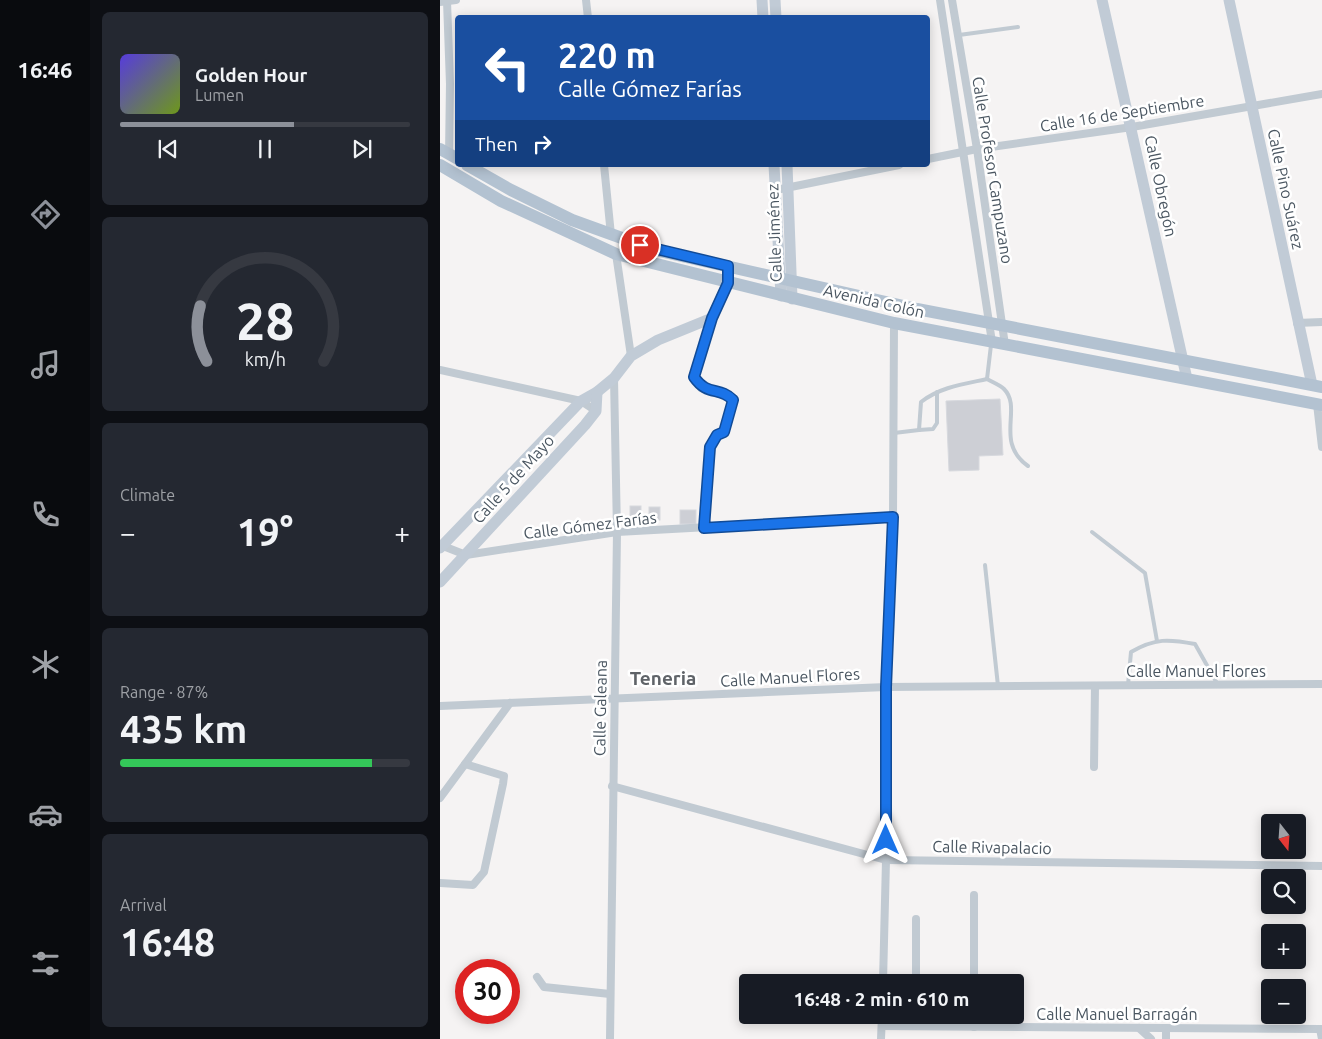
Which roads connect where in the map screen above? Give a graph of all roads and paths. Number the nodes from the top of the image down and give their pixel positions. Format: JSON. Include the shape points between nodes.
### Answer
{"nodes":[{"id":1,"x":456,"y":0,"type":"edge"},
{"id":2,"x":586,"y":0,"type":"edge"},
{"id":3,"x":762,"y":0,"type":"edge"},
{"id":4,"x":775,"y":0,"type":"edge"},
{"id":5,"x":940,"y":0,"type":"edge"},
{"id":6,"x":952,"y":0,"type":"edge"},
{"id":7,"x":1102,"y":0,"type":"edge"},
{"id":8,"x":1229,"y":0,"type":"edge"},
{"id":9,"x":444,"y":1,"type":"edge"},
{"id":10,"x":588,"y":15,"type":"edge"},
{"id":11,"x":763,"y":15,"type":"edge"},
{"id":12,"x":776,"y":15,"type":"edge"},
{"id":13,"x":1018,"y":27,"type":"dead end"},
{"id":14,"x":957,"y":35,"type":"junction"},
{"id":15,"x":959,"y":47,"type":"junction"},
{"id":16,"x":947,"y":49,"type":"junction"},
{"id":17,"x":454,"y":84,"type":"edge"},
{"id":18,"x":1322,"y":94,"type":"edge"},
{"id":19,"x":1252,"y":105,"type":"junction"},
{"id":20,"x":1132,"y":127,"type":"junction"},
{"id":21,"x":977,"y":149,"type":"junction"},
{"id":22,"x":962,"y":152,"type":"junction"},
{"id":23,"x":449,"y":154,"type":"edge"},
{"id":24,"x":930,"y":159,"type":"edge"},
{"id":25,"x":440,"y":165,"type":"edge"},
{"id":26,"x":471,"y":167,"type":"edge"},
{"id":27,"x":604,"y":167,"type":"edge"},
{"id":28,"x":774,"y":167,"type":"edge"},
{"id":29,"x":787,"y":167,"type":"edge"},
{"id":30,"x":889,"y":167,"type":"edge"},
{"id":31,"x":788,"y":188,"type":"junction"},
{"id":32,"x":776,"y":190,"type":"junction"},
{"id":33,"x":611,"y":236,"type":"junction"},
{"id":34,"x":616,"y":254,"type":"junction"},
{"id":35,"x":728,"y":266,"type":"junction"},
{"id":36,"x":786,"y":279,"type":"junction"},
{"id":37,"x":728,"y":283,"type":"junction"},
{"id":38,"x":787,"y":298,"type":"junction"},
{"id":39,"x":712,"y":318,"type":"junction"},
{"id":40,"x":1322,"y":322,"type":"edge"},
{"id":41,"x":894,"y":323,"type":"junction"},
{"id":42,"x":1297,"y":323,"type":"junction"},
{"id":43,"x":997,"y":325,"type":"junction"},
{"id":44,"x":992,"y":342,"type":"junction"},
{"id":45,"x":1005,"y":345,"type":"junction"},
{"id":46,"x":631,"y":356,"type":"junction"},
{"id":47,"x":1183,"y":359,"type":"junction"},
{"id":48,"x":440,"y":370,"type":"edge"},
{"id":49,"x":614,"y":378,"type":"junction"},
{"id":50,"x":987,"y":379,"type":"junction"},
{"id":51,"x":1187,"y":379,"type":"junction"},
{"id":52,"x":1317,"y":386,"type":"edge"},
{"id":53,"x":597,"y":392,"type":"junction"},
{"id":54,"x":937,"y":392,"type":"junction"},
{"id":55,"x":581,"y":401,"type":"junction"},
{"id":56,"x":1320,"y":405,"type":"edge"},
{"id":57,"x":596,"y":410,"type":"junction"},
{"id":58,"x":919,"y":430,"type":"junction"},
{"id":59,"x":893,"y":433,"type":"junction"},
{"id":60,"x":1322,"y":447,"type":"edge"},
{"id":61,"x":1028,"y":466,"type":"dead end"},
{"id":62,"x":893,"y":517,"type":"junction"},
{"id":63,"x":704,"y":528,"type":"junction"},
{"id":64,"x":617,"y":532,"type":"junction"},
{"id":65,"x":1092,"y":532,"type":"dead end"},
{"id":66,"x":441,"y":547,"type":"edge"},
{"id":67,"x":466,"y":555,"type":"junction"},
{"id":68,"x":985,"y":565,"type":"dead end"},
{"id":69,"x":440,"y":582,"type":"edge"},
{"id":70,"x":1157,"y":642,"type":"junction"},
{"id":71,"x":1322,"y":684,"type":"edge"},
{"id":72,"x":1128,"y":685,"type":"junction"},
{"id":73,"x":1218,"y":685,"type":"junction"},
{"id":74,"x":998,"y":686,"type":"junction"},
{"id":75,"x":1095,"y":686,"type":"junction"},
{"id":76,"x":886,"y":687,"type":"junction"},
{"id":77,"x":614,"y":699,"type":"junction"},
{"id":78,"x":510,"y":703,"type":"junction"},
{"id":79,"x":440,"y":706,"type":"edge"},
{"id":80,"x":466,"y":764,"type":"junction"},
{"id":81,"x":1094,"y":767,"type":"dead end"},
{"id":82,"x":612,"y":786,"type":"junction"},
{"id":83,"x":440,"y":798,"type":"edge"},
{"id":84,"x":886,"y":860,"type":"junction"},
{"id":85,"x":1322,"y":866,"type":"edge"},
{"id":86,"x":440,"y":884,"type":"edge"},
{"id":87,"x":974,"y":895,"type":"dead end"},
{"id":88,"x":916,"y":918,"type":"dead end"},
{"id":89,"x":883,"y":974,"type":"edge"},
{"id":90,"x":916,"y":974,"type":"edge"},
{"id":91,"x":974,"y":974,"type":"edge"},
{"id":92,"x":536,"y":977,"type":"dead end"},
{"id":93,"x":610,"y":994,"type":"junction"},
{"id":94,"x":882,"y":1026,"type":"joint"},
{"id":95,"x":916,"y":1026,"type":"joint"},
{"id":96,"x":974,"y":1027,"type":"joint"},
{"id":97,"x":1139,"y":1028,"type":"junction"},
{"id":98,"x":1166,"y":1028,"type":"junction"},
{"id":99,"x":1321,"y":1029,"type":"edge"},
{"id":100,"x":610,"y":1039,"type":"edge"},
{"id":101,"x":881,"y":1039,"type":"edge"},
{"id":102,"x":1151,"y":1039,"type":"edge"},
{"id":103,"x":1166,"y":1039,"type":"edge"},
{"id":104,"x":1322,"y":1039,"type":"edge"}],
"edges":[{"from":1,"to":9,"type":"street"},
{"from":2,"to":10,"type":"street"},
{"from":3,"to":11,"type":"street"},
{"from":4,"to":12,"type":"street"},
{"from":5,"to":16,"type":"street","name":"Calle Profesor Campuzano"},
{"from":6,"to":14,"type":"street","name":"Calle Profesor Campuzano"},
{"from":7,"to":20,"type":"street","name":"Calle Obregón"},
{"from":8,"to":19,"type":"street","name":"Calle Pino Suárez"},
{"from":9,"to":17,"type":"street"},
{"from":13,"to":14,"type":"lane"},
{"from":14,"to":15,"type":"street","name":"Calle Profesor Campuzano"},
{"from":15,"to":16,"type":"street"},
{"from":15,"to":21,"type":"street","name":"Calle Profesor Campuzano"},
{"from":16,"to":22,"type":"street","name":"Calle Profesor Campuzano"},
{"from":17,"to":23,"type":"street"},
{"from":18,"to":19,"type":"street","name":"Calle 16 de Septiembre"},
{"from":19,"to":20,"type":"street","name":"Calle 16 de Septiembre"},
{"from":19,"to":42,"type":"street","name":"Calle Pino Suárez"},
{"from":20,"to":21,"type":"street","name":"Calle 16 de Septiembre"},
{"from":20,"to":47,"type":"street","name":"Calle Obregón"},
{"from":21,"to":22,"type":"street","name":"Calle 16 de Septiembre"},
{"from":21,"to":43,"type":"street","name":"Calle Profesor Campuzano"},
{"from":22,"to":24,"type":"street","name":"Calle 16 de Septiembre"},
{"from":22,"to":43,"type":"street","name":"Calle Profesor Campuzano"},
{"from":25,"to":34,"type":"main road","name":"Avenida Colón","via":[[501,201]]},
{"from":26,"to":33,"type":"main road","name":"Avenida Colón","via":[[520,195]]},
{"from":27,"to":33,"type":"street"},
{"from":28,"to":32,"type":"street","name":"Calle Jiménez"},
{"from":29,"to":31,"type":"street","name":"Calle Jiménez"},
{"from":30,"to":31,"type":"street"},
{"from":31,"to":32,"type":"street"},
{"from":31,"to":36,"type":"street","name":"Calle Jiménez"},
{"from":32,"to":36,"type":"street","name":"Calle Jiménez"},
{"from":33,"to":35,"type":"main road","name":"Avenida Colón","via":[[655,250]]},
{"from":34,"to":37,"type":"main road","name":"Avenida Colón"},
{"from":34,"to":46,"type":"street"},
{"from":35,"to":36,"type":"main road","name":"Avenida Colón"},
{"from":35,"to":37,"type":"street"},
{"from":36,"to":38,"type":"street","name":"Calle Jiménez"},
{"from":36,"to":43,"type":"main road","name":"Avenida Colón"},
{"from":37,"to":38,"type":"main road","name":"Avenida Colón"},
{"from":37,"to":39,"type":"street"},
{"from":38,"to":41,"type":"main road","name":"Avenida Colón"},
{"from":39,"to":46,"type":"street","name":"Calle 5 de Mayo","via":[[658,340]]},
{"from":39,"to":63,"type":"street","via":[[694,377],[701,388],[729,395],[733,405],[724,432],[717,435],[710,447]]},
{"from":40,"to":42,"type":"street"},
{"from":41,"to":44,"type":"main road","name":"Avenida Colón"},
{"from":41,"to":59,"type":"street"},
{"from":42,"to":52,"type":"street","name":"Calle Pino Suárez"},
{"from":43,"to":44,"type":"street","name":"Calle Profesor Campuzano"},
{"from":43,"to":45,"type":"street","name":"Calle Profesor Campuzano"},
{"from":43,"to":47,"type":"main road","name":"Avenida Colón"},
{"from":44,"to":45,"type":"main road","name":"Avenida Colón"},
{"from":44,"to":50,"type":"lane"},
{"from":45,"to":51,"type":"main road","name":"Avenida Colón"},
{"from":46,"to":49,"type":"street","name":"Calle 5 de Mayo"},
{"from":47,"to":51,"type":"street","name":"Calle Obregón"},
{"from":47,"to":52,"type":"main road","name":"Avenida Colón"},
{"from":48,"to":55,"type":"street"},
{"from":49,"to":53,"type":"street","name":"Calle 5 de Mayo"},
{"from":49,"to":64,"type":"street","name":"Calle Galeana"},
{"from":50,"to":54,"type":"lane"},
{"from":50,"to":61,"type":"lane","via":[[1004,388],[1009,398],[1012,450]]},
{"from":51,"to":56,"type":"main road","name":"Avenida Colón"},
{"from":53,"to":55,"type":"street","name":"Calle 5 de Mayo"},
{"from":53,"to":57,"type":"street"},
{"from":54,"to":58,"type":"lane","via":[[921,402]]},
{"from":54,"to":58,"type":"lane","via":[[937,423],[933,428]]},
{"from":55,"to":57,"type":"street"},
{"from":55,"to":66,"type":"street","name":"Calle 5 de Mayo"},
{"from":56,"to":60,"type":"street"},
{"from":57,"to":67,"type":"street","name":"Calle 5 de Mayo"},
{"from":58,"to":59,"type":"lane"},
{"from":59,"to":62,"type":"street"},
{"from":62,"to":63,"type":"street","name":"Calle Gómez Farías"},
{"from":62,"to":76,"type":"street"},
{"from":63,"to":64,"type":"street","name":"Calle Gómez Farías"},
{"from":64,"to":67,"type":"street","name":"Calle Gómez Farías"},
{"from":64,"to":77,"type":"street","name":"Calle Galeana"},
{"from":65,"to":70,"type":"lane","via":[[1145,573]]},
{"from":66,"to":67,"type":"street","name":"Calle Gómez Farías"},
{"from":67,"to":69,"type":"street","name":"Calle 5 de Mayo"},
{"from":68,"to":74,"type":"lane"},
{"from":70,"to":72,"type":"lane","via":[[1144,644],[1131,652]]},
{"from":70,"to":73,"type":"lane","via":[[1168,639],[1195,644]]},
{"from":71,"to":73,"type":"street","name":"Calle Manuel Flores"},
{"from":72,"to":73,"type":"street","name":"Calle Manuel Flores"},
{"from":72,"to":75,"type":"street","name":"Calle Manuel Flores"},
{"from":74,"to":75,"type":"street","name":"Calle Manuel Flores"},
{"from":74,"to":76,"type":"street","name":"Calle Manuel Flores"},
{"from":75,"to":81,"type":"street"},
{"from":76,"to":77,"type":"street","name":"Calle Manuel Flores"},
{"from":76,"to":84,"type":"street"},
{"from":77,"to":78,"type":"street","name":"Calle Manuel Flores"},
{"from":77,"to":82,"type":"street","name":"Calle Galeana"},
{"from":78,"to":79,"type":"street","name":"Calle Manuel Flores"},
{"from":78,"to":80,"type":"street"},
{"from":80,"to":83,"type":"street"},
{"from":80,"to":86,"type":"street","via":[[504,776],[484,872],[473,885]]},
{"from":82,"to":84,"type":"street","name":"Calle Rivapalacio"},
{"from":82,"to":93,"type":"street","name":"Calle Galeana"},
{"from":84,"to":85,"type":"street","name":"Calle Rivapalacio"},
{"from":84,"to":89,"type":"street"},
{"from":87,"to":91,"type":"street"},
{"from":88,"to":90,"type":"street"},
{"from":92,"to":93,"type":"street","via":[[544,987]]},
{"from":93,"to":100,"type":"street","name":"Calle Galeana"},
{"from":94,"to":95,"type":"street","name":"Calle Manuel Barragán"},
{"from":94,"to":101,"type":"street"},
{"from":95,"to":96,"type":"street","name":"Calle Manuel Barragán"},
{"from":96,"to":97,"type":"street","name":"Calle Manuel Barragán"},
{"from":97,"to":98,"type":"street","name":"Calle Manuel Barragán"},
{"from":97,"to":102,"type":"street"},
{"from":98,"to":99,"type":"street","name":"Calle Manuel Barragán"},
{"from":98,"to":103,"type":"street"},
{"from":99,"to":104,"type":"street"}]}
